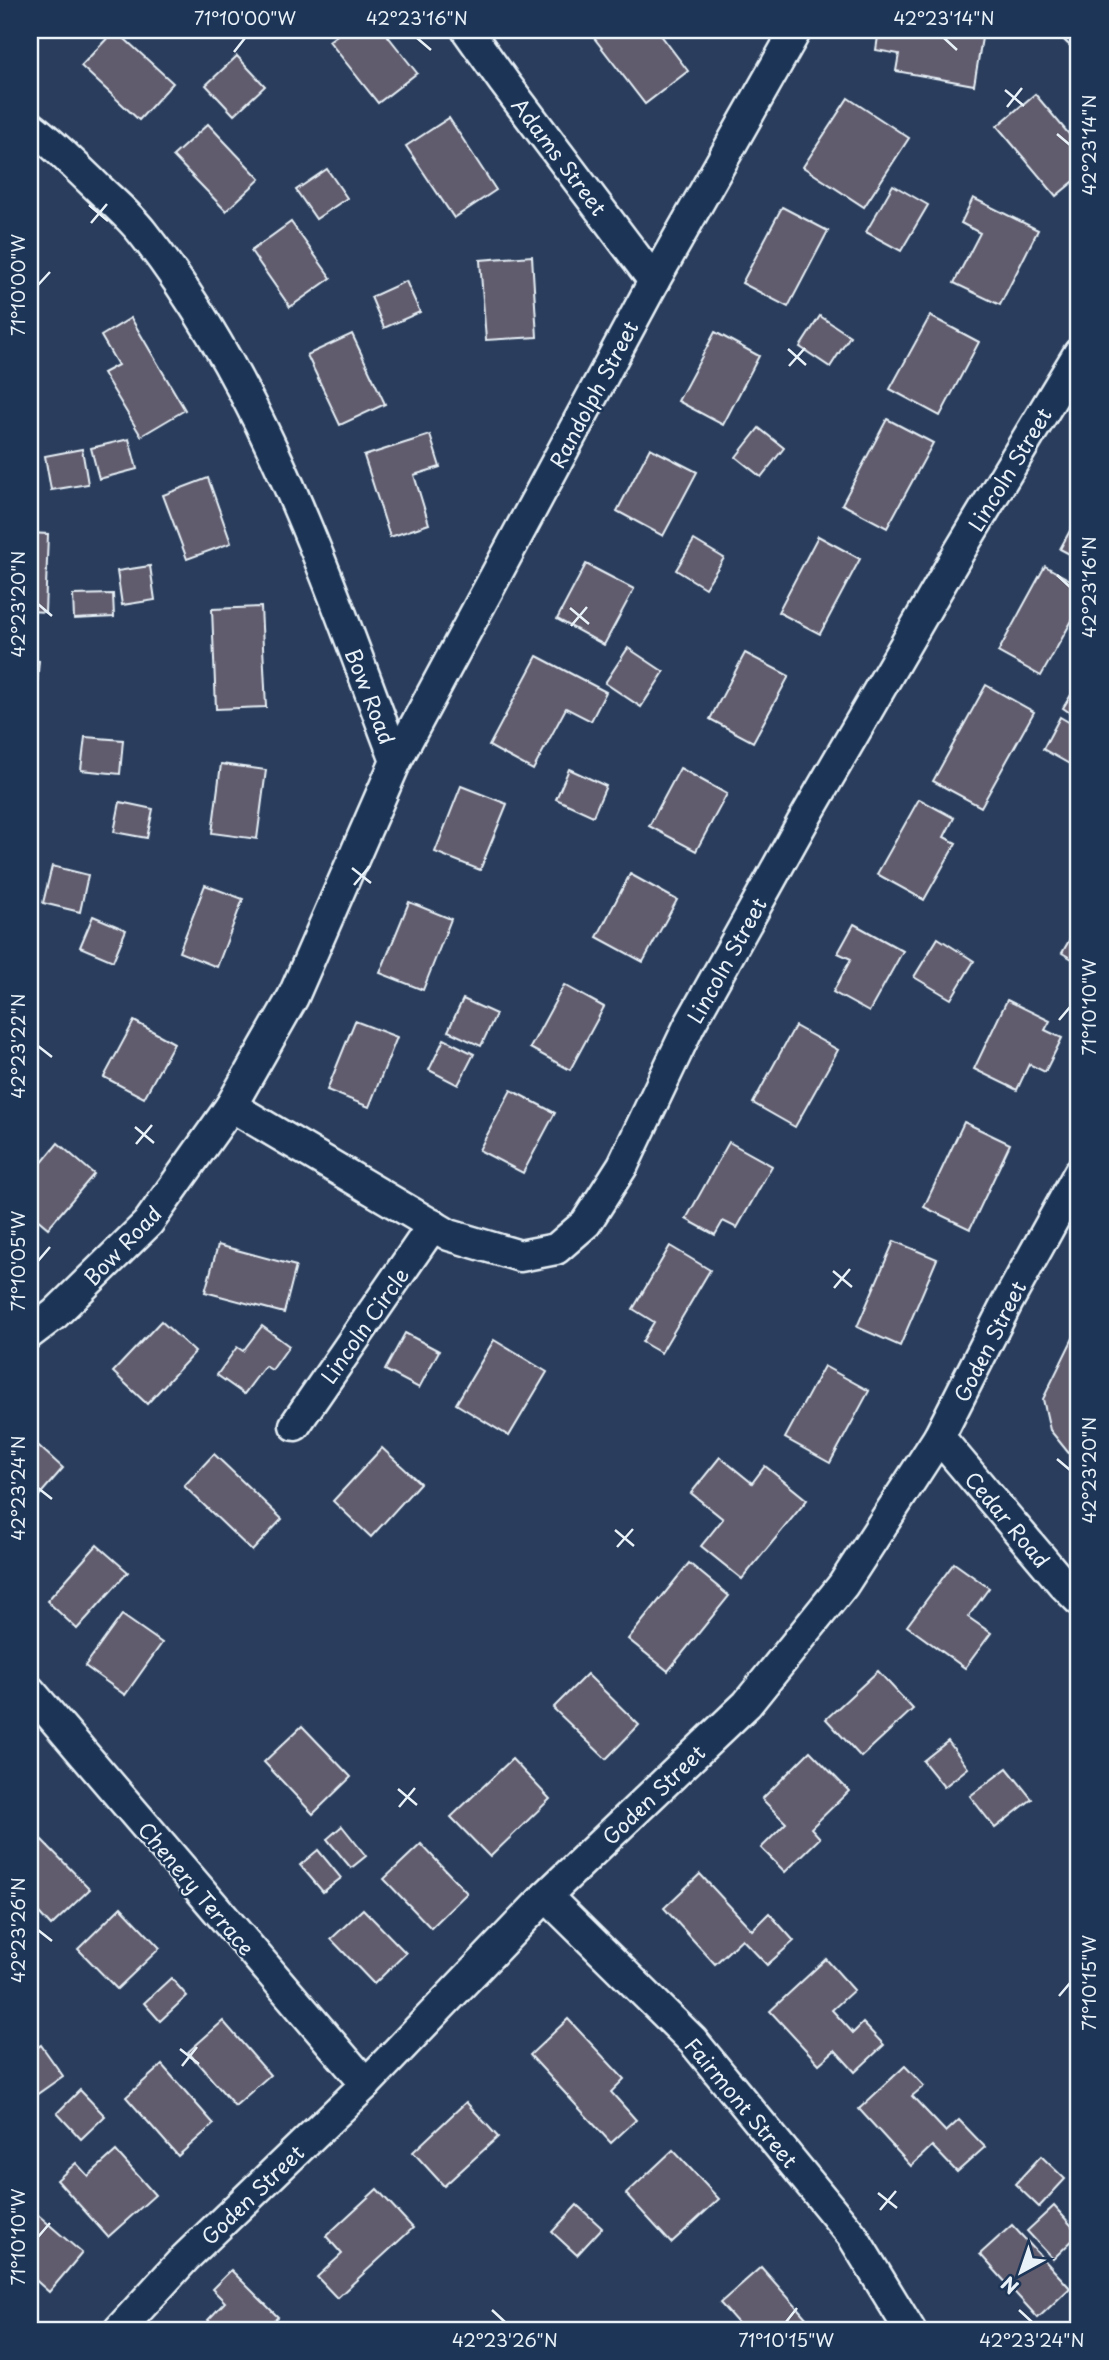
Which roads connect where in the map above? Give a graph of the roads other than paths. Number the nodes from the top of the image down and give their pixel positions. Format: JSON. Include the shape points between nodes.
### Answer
{"nodes":[{"id":1,"x":467,"y":30,"type":"edge"},
{"id":2,"x":796,"y":30,"type":"edge"},
{"id":3,"x":30,"y":126,"type":"edge"},
{"id":4,"x":654,"y":281,"type":"junction"},
{"id":5,"x":1079,"y":353,"type":"edge"},
{"id":6,"x":396,"y":761,"type":"junction"},
{"id":7,"x":231,"y":1106,"type":"junction"},
{"id":8,"x":1079,"y":1173,"type":"edge"},
{"id":9,"x":433,"y":1226,"type":"junction"},
{"id":10,"x":30,"y":1334,"type":"edge"},
{"id":11,"x":295,"y":1424,"type":"dead end"},
{"id":12,"x":939,"y":1437,"type":"junction"},
{"id":13,"x":1079,"y":1600,"type":"edge"},
{"id":14,"x":30,"y":1691,"type":"edge"},
{"id":15,"x":547,"y":1896,"type":"junction"},
{"id":16,"x":366,"y":2084,"type":"junction"},
{"id":17,"x":119,"y":2330,"type":"edge"},
{"id":18,"x":910,"y":2330,"type":"edge"}],
"edges":[{"from":1,"to":4,"type":"street","name":"Adams Street"},
{"from":2,"to":4,"type":"street","name":"Randolph Street"},
{"from":3,"to":6,"type":"street","name":"Bow Road","via":[[141,230],[206,323],[274,449]]},
{"from":4,"to":6,"type":"street","name":"Randolph Street"},
{"from":5,"to":9,"type":"street","name":"Lincoln Street","via":[[802,823],[689,1026],[623,1165],[586,1223],[556,1249],[520,1256]]},
{"from":6,"to":7,"type":"street","name":"Bow Road","via":[[293,997]]},
{"from":7,"to":9,"type":"street","name":"Lincoln Street"},
{"from":7,"to":10,"type":"street","name":"Bow Road","via":[[148,1223]]},
{"from":8,"to":12,"type":"street","name":"Goden Street"},
{"from":9,"to":11,"type":"street","name":"Lincoln Circle"},
{"from":12,"to":13,"type":"street","name":"Cedar Road"},
{"from":12,"to":15,"type":"street","name":"Goden Street","via":[[843,1586],[747,1704]]},
{"from":14,"to":16,"type":"street","name":"Chenery Terrace"},
{"from":15,"to":16,"type":"street","name":"Goden Street"},
{"from":15,"to":18,"type":"street","name":"Fairmont Street","via":[[693,2041],[852,2235]]},
{"from":16,"to":17,"type":"street","name":"Goden Street","via":[[185,2258]]}]}
